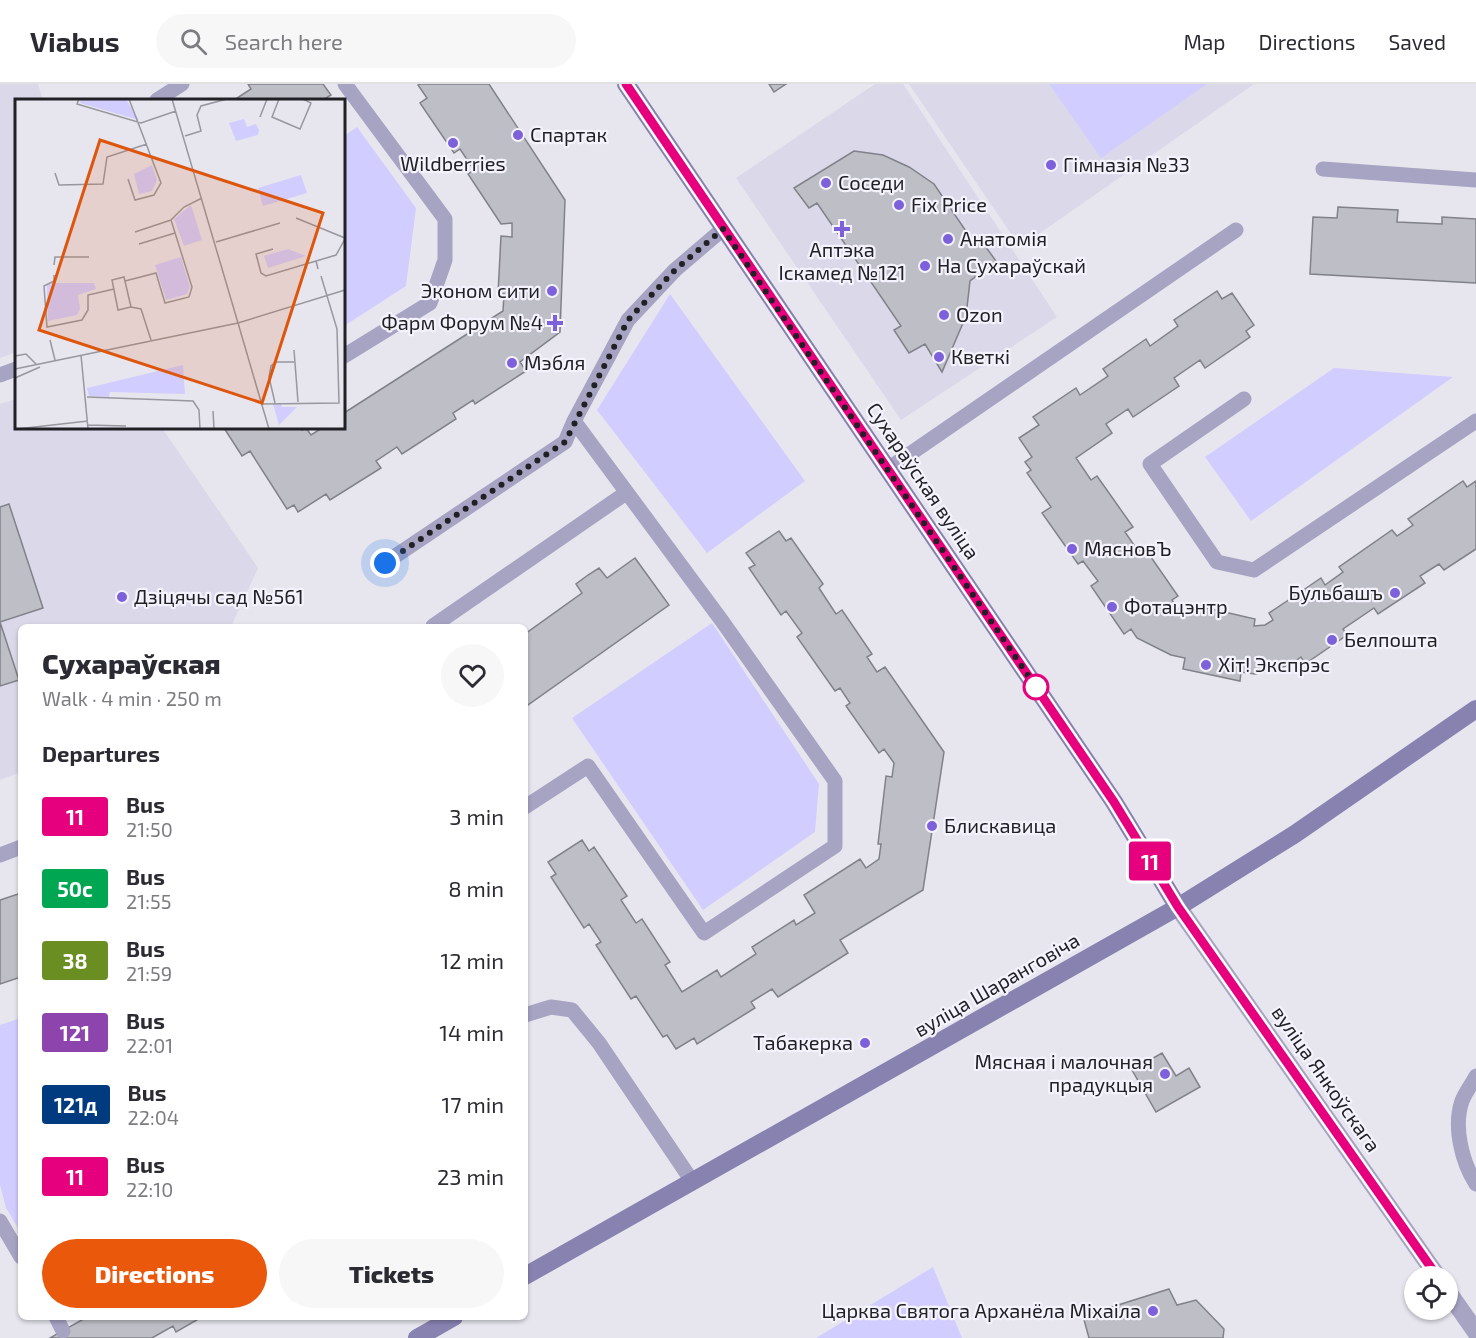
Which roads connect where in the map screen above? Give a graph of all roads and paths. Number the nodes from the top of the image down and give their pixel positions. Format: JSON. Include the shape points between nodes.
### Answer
{"nodes":[{"id":1,"x":182,"y":84,"type":"edge"},
{"id":2,"x":345,"y":84,"type":"edge"},
{"id":3,"x":626,"y":84,"type":"edge"},
{"id":4,"x":159,"y":99,"type":"edge"},
{"id":5,"x":1323,"y":170,"type":"dead end"},
{"id":6,"x":1476,"y":180,"type":"edge"},
{"id":7,"x":723,"y":229,"type":"junction"},
{"id":8,"x":1236,"y":230,"type":"dead end"},
{"id":9,"x":345,"y":356,"type":"edge"},
{"id":10,"x":15,"y":369,"type":"edge"},
{"id":11,"x":0,"y":375,"type":"edge"},
{"id":12,"x":1244,"y":399,"type":"dead end"},
{"id":13,"x":574,"y":421,"type":"junction"},
{"id":14,"x":1476,"y":421,"type":"edge"},
{"id":15,"x":888,"y":469,"type":"junction"},
{"id":16,"x":626,"y":493,"type":"junction"},
{"id":17,"x":385,"y":563,"type":"dead end"},
{"id":18,"x":436,"y":624,"type":"edge"},
{"id":19,"x":1476,"y":709,"type":"edge"},
{"id":20,"x":528,"y":805,"type":"edge"},
{"id":21,"x":18,"y":849,"type":"edge"},
{"id":22,"x":0,"y":855,"type":"edge"},
{"id":23,"x":1178,"y":907,"type":"junction"},
{"id":24,"x":528,"y":1014,"type":"edge"},
{"id":25,"x":1476,"y":1076,"type":"edge"},
{"id":26,"x":692,"y":1181,"type":"junction"},
{"id":27,"x":1476,"y":1184,"type":"edge"},
{"id":28,"x":0,"y":1221,"type":"edge"},
{"id":29,"x":18,"y":1252,"type":"edge"},
{"id":30,"x":1430,"y":1266,"type":"edge"},
{"id":31,"x":528,"y":1274,"type":"edge"},
{"id":32,"x":1458,"y":1306,"type":"edge"},
{"id":33,"x":449,"y":1320,"type":"edge"},
{"id":34,"x":1476,"y":1332,"type":"edge"},
{"id":35,"x":417,"y":1338,"type":"edge"}],
"edges":[{"from":1,"to":4,"type":"lane"},
{"from":2,"to":9,"type":"lane","via":[[445,219],[445,260],[430,303]]},
{"from":3,"to":7,"type":"main road","name":"Сухараўская вуліца"},
{"from":5,"to":6,"type":"lane"},
{"from":7,"to":13,"type":"lane","via":[[675,270],[628,320]]},
{"from":7,"to":15,"type":"main road","name":"Сухараўская вуліца"},
{"from":8,"to":15,"type":"lane"},
{"from":10,"to":11,"type":"lane"},
{"from":12,"to":14,"type":"lane","via":[[1150,464],[1217,562],[1254,570]]},
{"from":13,"to":16,"type":"lane"},
{"from":13,"to":17,"type":"lane","via":[[565,442]]},
{"from":15,"to":23,"type":"main road","name":"Сухараўская вуліца","via":[[1114,802]]},
{"from":16,"to":18,"type":"lane"},
{"from":16,"to":20,"type":"lane","via":[[835,781],[836,846],[704,933],[588,766]]},
{"from":19,"to":23,"type":"main road","name":"вуліца Шаранговіча","via":[[1295,834]]},
{"from":21,"to":22,"type":"lane"},
{"from":23,"to":26,"type":"main road","name":"вуліца Шаранговіча"},
{"from":23,"to":30,"type":"street","name":"вуліца Янкоўскага"},
{"from":24,"to":26,"type":"lane","via":[[550,1007],[572,1010],[599,1043]]},
{"from":25,"to":27,"type":"lane","via":[[1461,1102],[1459,1130],[1467,1170]]},
{"from":26,"to":31,"type":"main road","name":"вуліца Шаранговіча"},
{"from":28,"to":29,"type":"lane"},
{"from":32,"to":34,"type":"street"},
{"from":33,"to":35,"type":"main road"}]}
